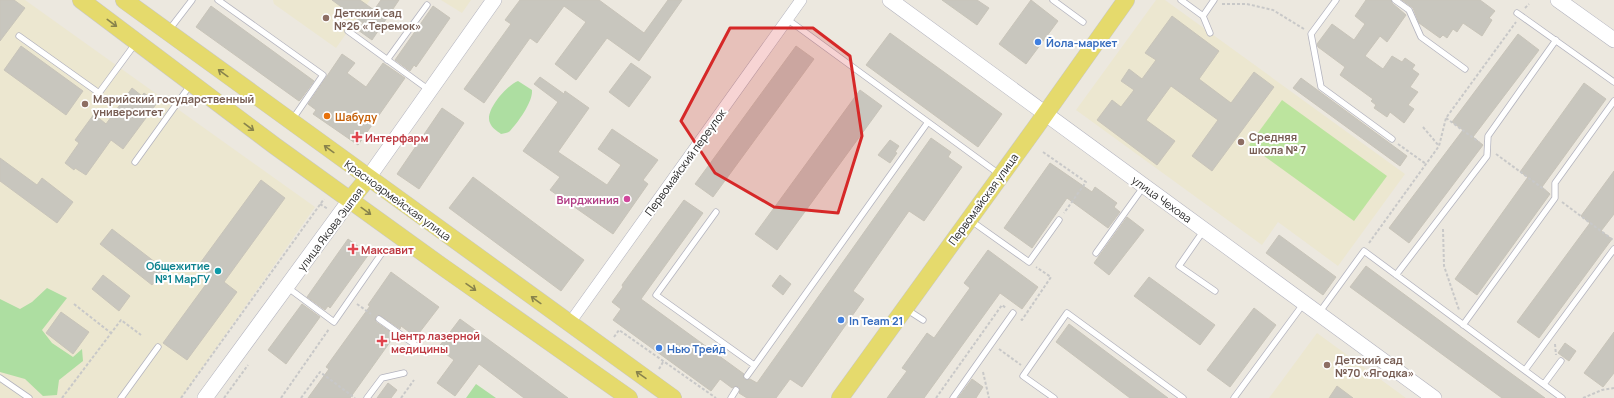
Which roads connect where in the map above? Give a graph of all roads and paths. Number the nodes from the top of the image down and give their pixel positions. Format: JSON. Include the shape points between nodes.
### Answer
{"nodes":[{"id":1,"x":81,"y":0,"type":"edge"},
{"id":2,"x":192,"y":0,"type":"edge"},
{"id":3,"x":218,"y":0,"type":"edge"},
{"id":4,"x":494,"y":0,"type":"edge"},
{"id":5,"x":801,"y":0,"type":"edge"},
{"id":6,"x":890,"y":0,"type":"edge"},
{"id":7,"x":1053,"y":0,"type":"edge"},
{"id":8,"x":1126,"y":0,"type":"edge"},
{"id":9,"x":1182,"y":0,"type":"edge"},
{"id":10,"x":1336,"y":0,"type":"edge"},
{"id":11,"x":1395,"y":0,"type":"edge"},
{"id":12,"x":1558,"y":0,"type":"edge"},
{"id":13,"x":127,"y":1,"type":"edge"},
{"id":14,"x":1212,"y":2,"type":"edge"},
{"id":15,"x":427,"y":4,"type":"dead end"},
{"id":16,"x":1529,"y":4,"type":"dead end"},
{"id":17,"x":1519,"y":14,"type":"junction"},
{"id":18,"x":1203,"y":16,"type":"junction"},
{"id":19,"x":787,"y":20,"type":"junction"},
{"id":20,"x":1083,"y":22,"type":"dead end"},
{"id":21,"x":348,"y":31,"type":"dead end"},
{"id":22,"x":168,"y":32,"type":"junction"},
{"id":23,"x":1210,"y":33,"type":"dead end"},
{"id":24,"x":1311,"y":34,"type":"junction"},
{"id":25,"x":19,"y":36,"type":"dead end"},
{"id":26,"x":1556,"y":40,"type":"junction"},
{"id":27,"x":1614,"y":40,"type":"edge"},
{"id":28,"x":136,"y":42,"type":"junction"},
{"id":29,"x":387,"y":60,"type":"junction"},
{"id":30,"x":1465,"y":69,"type":"dead end"},
{"id":31,"x":1614,"y":82,"type":"edge"},
{"id":32,"x":192,"y":83,"type":"junction"},
{"id":33,"x":430,"y":90,"type":"junction"},
{"id":34,"x":1614,"y":101,"type":"edge"},
{"id":35,"x":1045,"y":114,"type":"junction"},
{"id":36,"x":1446,"y":118,"type":"junction"},
{"id":37,"x":290,"y":122,"type":"junction"},
{"id":38,"x":928,"y":122,"type":"junction"},
{"id":39,"x":1423,"y":127,"type":"dead end"},
{"id":40,"x":1392,"y":139,"type":"joint"},
{"id":41,"x":1439,"y":146,"type":"junction"},
{"id":42,"x":1488,"y":148,"type":"junction"},
{"id":43,"x":1043,"y":152,"type":"dead end"},
{"id":44,"x":135,"y":162,"type":"dead end"},
{"id":45,"x":1426,"y":164,"type":"junction"},
{"id":46,"x":1001,"y":175,"type":"junction"},
{"id":47,"x":368,"y":178,"type":"junction"},
{"id":48,"x":1144,"y":186,"type":"junction"},
{"id":49,"x":1555,"y":198,"type":"junction"},
{"id":50,"x":350,"y":200,"type":"junction"},
{"id":51,"x":331,"y":211,"type":"dead end"},
{"id":52,"x":716,"y":212,"type":"dead end"},
{"id":53,"x":1443,"y":213,"type":"junction"},
{"id":54,"x":969,"y":220,"type":"junction"},
{"id":55,"x":1059,"y":220,"type":"joint"},
{"id":56,"x":1204,"y":230,"type":"junction"},
{"id":57,"x":1614,"y":240,"type":"edge"},
{"id":58,"x":1614,"y":249,"type":"edge"},
{"id":59,"x":384,"y":250,"type":"dead end"},
{"id":60,"x":1364,"y":251,"type":"junction"},
{"id":61,"x":1096,"y":253,"type":"dead end"},
{"id":62,"x":1396,"y":275,"type":"junction"},
{"id":63,"x":286,"y":287,"type":"junction"},
{"id":64,"x":1215,"y":292,"type":"dead end"},
{"id":65,"x":350,"y":299,"type":"junction"},
{"id":66,"x":1304,"y":303,"type":"junction"},
{"id":67,"x":74,"y":304,"type":"dead end"},
{"id":68,"x":905,"y":308,"type":"junction"},
{"id":69,"x":1013,"y":313,"type":"dead end"},
{"id":70,"x":1319,"y":314,"type":"junction"},
{"id":71,"x":379,"y":319,"type":"joint"},
{"id":72,"x":923,"y":320,"type":"dead end"},
{"id":73,"x":334,"y":322,"type":"junction"},
{"id":74,"x":569,"y":324,"type":"junction"},
{"id":75,"x":1464,"y":325,"type":"junction"},
{"id":76,"x":1555,"y":329,"type":"junction"},
{"id":77,"x":111,"y":333,"type":"junction"},
{"id":78,"x":141,"y":335,"type":"dead end"},
{"id":79,"x":614,"y":337,"type":"dead end"},
{"id":80,"x":991,"y":344,"type":"junction"},
{"id":81,"x":158,"y":347,"type":"dead end"},
{"id":82,"x":421,"y":349,"type":"dead end"},
{"id":83,"x":980,"y":360,"type":"junction"},
{"id":84,"x":1561,"y":361,"type":"joint"},
{"id":85,"x":664,"y":362,"type":"junction"},
{"id":86,"x":754,"y":366,"type":"junction"},
{"id":87,"x":658,"y":369,"type":"dead end"},
{"id":88,"x":1027,"y":369,"type":"junction"},
{"id":89,"x":1525,"y":370,"type":"junction"},
{"id":90,"x":404,"y":372,"type":"dead end"},
{"id":91,"x":747,"y":376,"type":"dead end"},
{"id":92,"x":0,"y":378,"type":"edge"},
{"id":93,"x":414,"y":380,"type":"dead end"},
{"id":94,"x":1544,"y":384,"type":"junction"},
{"id":95,"x":1614,"y":388,"type":"edge"},
{"id":96,"x":736,"y":390,"type":"dead end"},
{"id":97,"x":28,"y":398,"type":"edge"},
{"id":98,"x":62,"y":398,"type":"edge"},
{"id":99,"x":121,"y":398,"type":"edge"},
{"id":100,"x":181,"y":398,"type":"edge"},
{"id":101,"x":205,"y":398,"type":"edge"},
{"id":102,"x":281,"y":398,"type":"edge"},
{"id":103,"x":301,"y":398,"type":"edge"},
{"id":104,"x":355,"y":398,"type":"edge"},
{"id":105,"x":367,"y":398,"type":"edge"},
{"id":106,"x":401,"y":398,"type":"edge"},
{"id":107,"x":629,"y":398,"type":"edge"},
{"id":108,"x":673,"y":398,"type":"edge"},
{"id":109,"x":716,"y":398,"type":"edge"},
{"id":110,"x":730,"y":398,"type":"edge"},
{"id":111,"x":840,"y":398,"type":"edge"},
{"id":112,"x":953,"y":398,"type":"edge"},
{"id":113,"x":989,"y":398,"type":"edge"},
{"id":114,"x":1054,"y":398,"type":"edge"},
{"id":115,"x":1183,"y":398,"type":"edge"},
{"id":116,"x":1234,"y":398,"type":"edge"},
{"id":117,"x":1434,"y":398,"type":"edge"},
{"id":118,"x":1562,"y":398,"type":"edge"},
{"id":119,"x":1583,"y":398,"type":"edge"}],
"edges":[{"from":1,"to":28,"type":"main road","one_way":true},
{"from":2,"to":22,"type":"lane"},
{"from":3,"to":37,"type":"lane","via":[[323,75]]},
{"from":4,"to":33,"type":"street","name":"улица Якова Эшпая"},
{"from":5,"to":19,"type":"street","name":"Первомайский переулок"},
{"from":6,"to":35,"type":"street","name":"улица Чехова"},
{"from":7,"to":20,"type":"lane"},
{"from":8,"to":35,"type":"main road","name":"Первомайская улица"},
{"from":9,"to":18,"type":"lane"},
{"from":10,"to":24,"type":"lane"},
{"from":11,"to":30,"type":"lane","via":[[1409,10],[1422,37]]},
{"from":12,"to":27,"type":"street"},
{"from":13,"to":22,"type":"main road","name":"Красноармейская улица"},
{"from":14,"to":18,"type":"lane"},
{"from":14,"to":24,"type":"path","via":[[1247,4],[1273,10]]},
{"from":15,"to":29,"type":"lane"},
{"from":16,"to":17,"type":"path"},
{"from":17,"to":26,"type":"lane"},
{"from":17,"to":36,"type":"path"},
{"from":18,"to":23,"type":"lane"},
{"from":19,"to":38,"type":"lane"},
{"from":19,"to":74,"type":"street","name":"Первомайский переулок"},
{"from":21,"to":29,"type":"lane"},
{"from":37,"to":22,"type":"main road","name":"Красноармейская улица","one_way":true},
{"from":24,"to":40,"type":"lane","via":[[1321,86]]},
{"from":25,"to":28,"type":"lane","via":[[99,93]]},
{"from":26,"to":31,"type":"lane"},
{"from":26,"to":42,"type":"lane","via":[[1488,136]]},
{"from":28,"to":32,"type":"main road"},
{"from":29,"to":33,"type":"lane"},
{"from":32,"to":44,"type":"lane"},
{"from":32,"to":50,"type":"main road","one_way":true},
{"from":33,"to":47,"type":"street","name":"улица Якова Эшпая"},
{"from":34,"to":49,"type":"lane","via":[[1555,183]]},
{"from":35,"to":46,"type":"main road","name":"Первомайская улица"},
{"from":35,"to":48,"type":"street","name":"улица Чехова"},
{"from":36,"to":41,"type":"path"},
{"from":36,"to":42,"type":"path"},
{"from":47,"to":37,"type":"main road","name":"Красноармейская улица","one_way":true},
{"from":38,"to":46,"type":"lane"},
{"from":38,"to":86,"type":"lane"},
{"from":39,"to":41,"type":"path"},
{"from":40,"to":45,"type":"path"},
{"from":41,"to":45,"type":"path"},
{"from":42,"to":49,"type":"path"},
{"from":42,"to":53,"type":"lane","via":[[1487,156]]},
{"from":43,"to":55,"type":"path","via":[[1086,182]]},
{"from":45,"to":60,"type":"path"},
{"from":46,"to":54,"type":"main road","name":"Первомайская улица"},
{"from":47,"to":50,"type":"main road","name":"улица Якова Эшпая"},
{"from":74,"to":47,"type":"main road","name":"Красноармейская улица","one_way":true},
{"from":48,"to":56,"type":"street","name":"улица Чехова"},
{"from":48,"to":61,"type":"lane"},
{"from":49,"to":57,"type":"path"},
{"from":49,"to":75,"type":"lane"},
{"from":50,"to":63,"type":"street","name":"улица Якова Эшпая"},
{"from":50,"to":107,"type":"main road","one_way":true},
{"from":51,"to":100,"type":"path","via":[[320,204]]},
{"from":52,"to":86,"type":"lane","via":[[656,294]]},
{"from":53,"to":62,"type":"lane"},
{"from":53,"to":75,"type":"path","via":[[1444,266]]},
{"from":54,"to":55,"type":"lane","via":[[1029,262]]},
{"from":54,"to":68,"type":"main road","name":"Первомайская улица"},
{"from":56,"to":64,"type":"lane","via":[[1179,266]]},
{"from":56,"to":66,"type":"street","name":"улица Чехова"},
{"from":58,"to":76,"type":"lane"},
{"from":59,"to":65,"type":"lane"},
{"from":60,"to":62,"type":"lane"},
{"from":60,"to":70,"type":"lane"},
{"from":62,"to":75,"type":"lane"},
{"from":63,"to":73,"type":"lane"},
{"from":63,"to":101,"type":"street","name":"улица Якова Эшпая"},
{"from":65,"to":71,"type":"path"},
{"from":65,"to":73,"type":"lane"},
{"from":66,"to":70,"type":"street","name":"улица Чехова"},
{"from":66,"to":116,"type":"lane"},
{"from":67,"to":77,"type":"path"},
{"from":68,"to":72,"type":"lane"},
{"from":68,"to":111,"type":"main road","name":"Первомайская улица"},
{"from":69,"to":80,"type":"lane"},
{"from":70,"to":117,"type":"street","name":"улица Чехова"},
{"from":71,"to":82,"type":"lane"},
{"from":73,"to":102,"type":"path"},
{"from":108,"to":74,"type":"main road","name":"Красноармейская улица","one_way":true},
{"from":75,"to":89,"type":"lane"},
{"from":76,"to":84,"type":"path","via":[[1555,354]]},
{"from":76,"to":89,"type":"lane"},
{"from":77,"to":78,"type":"path","via":[[121,320]]},
{"from":77,"to":98,"type":"path"},
{"from":79,"to":85,"type":"path","via":[[619,330]]},
{"from":80,"to":83,"type":"lane"},
{"from":80,"to":88,"type":"path"},
{"from":81,"to":99,"type":"lane"},
{"from":83,"to":112,"type":"lane"},
{"from":83,"to":113,"type":"path"},
{"from":84,"to":94,"type":"lane"},
{"from":85,"to":87,"type":"path"},
{"from":85,"to":109,"type":"path"},
{"from":86,"to":91,"type":"lane"},
{"from":88,"to":114,"type":"lane","via":[[1023,376]]},
{"from":88,"to":115,"type":"lane","via":[[1067,313]]},
{"from":89,"to":94,"type":"lane"},
{"from":90,"to":105,"type":"lane","via":[[382,378]]},
{"from":92,"to":97,"type":"lane"},
{"from":93,"to":106,"type":"path"},
{"from":94,"to":118,"type":"lane"},
{"from":95,"to":119,"type":"path"},
{"from":96,"to":110,"type":"lane"},
{"from":103,"to":104,"type":"path","via":[[320,372]]}]}
